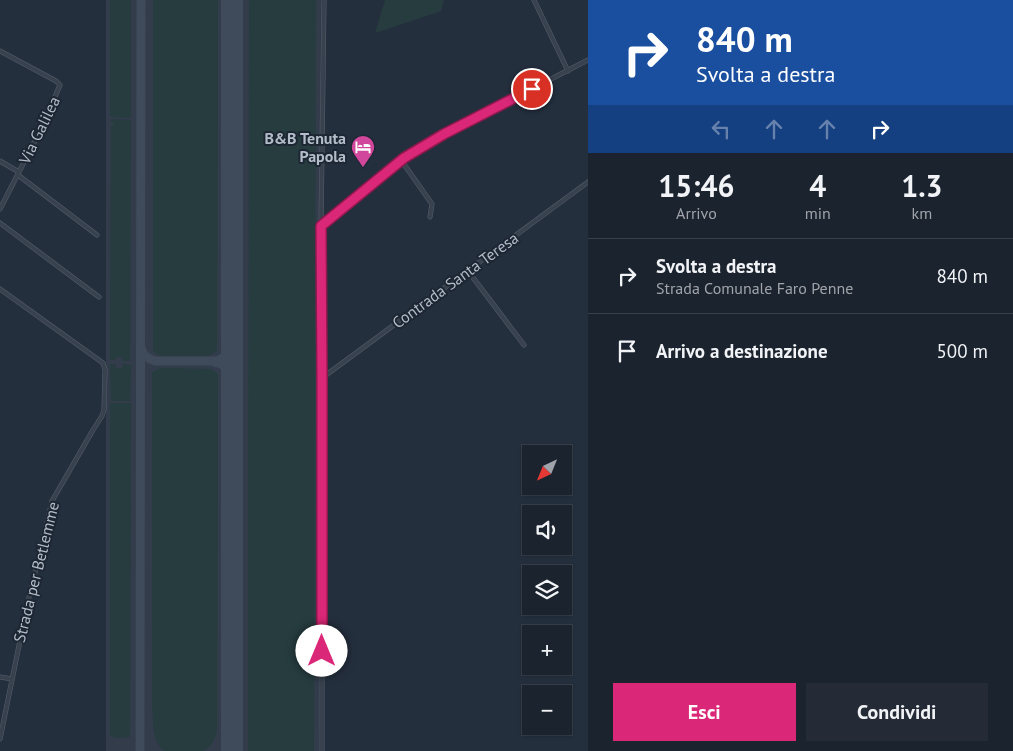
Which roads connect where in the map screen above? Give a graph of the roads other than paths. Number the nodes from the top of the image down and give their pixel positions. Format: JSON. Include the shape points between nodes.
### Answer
{"nodes":[{"id":1,"x":324,"y":0,"type":"edge"},
{"id":2,"x":534,"y":0,"type":"edge"},
{"id":3,"x":0,"y":51,"type":"edge"},
{"id":4,"x":588,"y":60,"type":"edge"},
{"id":5,"x":568,"y":71,"type":"junction"},
{"id":6,"x":401,"y":160,"type":"junction"},
{"id":7,"x":0,"y":162,"type":"edge"},
{"id":8,"x":18,"y":174,"type":"junction"},
{"id":9,"x":588,"y":182,"type":"edge"},
{"id":10,"x":0,"y":209,"type":"edge"},
{"id":11,"x":430,"y":217,"type":"dead end"},
{"id":12,"x":0,"y":223,"type":"edge"},
{"id":13,"x":321,"y":226,"type":"junction"},
{"id":14,"x":97,"y":235,"type":"dead end"},
{"id":15,"x":468,"y":271,"type":"junction"},
{"id":16,"x":0,"y":290,"type":"edge"},
{"id":17,"x":100,"y":297,"type":"dead end"},
{"id":18,"x":524,"y":345,"type":"dead end"},
{"id":19,"x":322,"y":378,"type":"junction"},
{"id":20,"x":0,"y":677,"type":"edge"},
{"id":21,"x":12,"y":680,"type":"junction"},
{"id":22,"x":0,"y":739,"type":"edge"},
{"id":23,"x":322,"y":751,"type":"edge"}],
"edges":[{"from":1,"to":13,"type":"street"},
{"from":2,"to":5,"type":"street"},
{"from":3,"to":8,"type":"street","name":"Via Galilea","via":[[60,86]]},
{"from":4,"to":5,"type":"street"},
{"from":5,"to":6,"type":"street","via":[[444,134]]},
{"from":6,"to":11,"type":"street","via":[[432,204]]},
{"from":6,"to":13,"type":"street"},
{"from":7,"to":8,"type":"street"},
{"from":8,"to":10,"type":"street","name":"Via Galilea"},
{"from":8,"to":14,"type":"street"},
{"from":9,"to":15,"type":"street","name":"Contrada Santa Teresa"},
{"from":12,"to":17,"type":"street"},
{"from":13,"to":19,"type":"street"},
{"from":15,"to":18,"type":"street"},
{"from":15,"to":19,"type":"street","name":"Contrada Santa Teresa"},
{"from":16,"to":21,"type":"street","name":"Strada per Betlemme","via":[[103,363],[105,370],[103,414],[52,502],[26,606]]},
{"from":19,"to":23,"type":"street"},
{"from":20,"to":21,"type":"street"},
{"from":21,"to":22,"type":"street","name":"Strada per Betlemme"}]}
